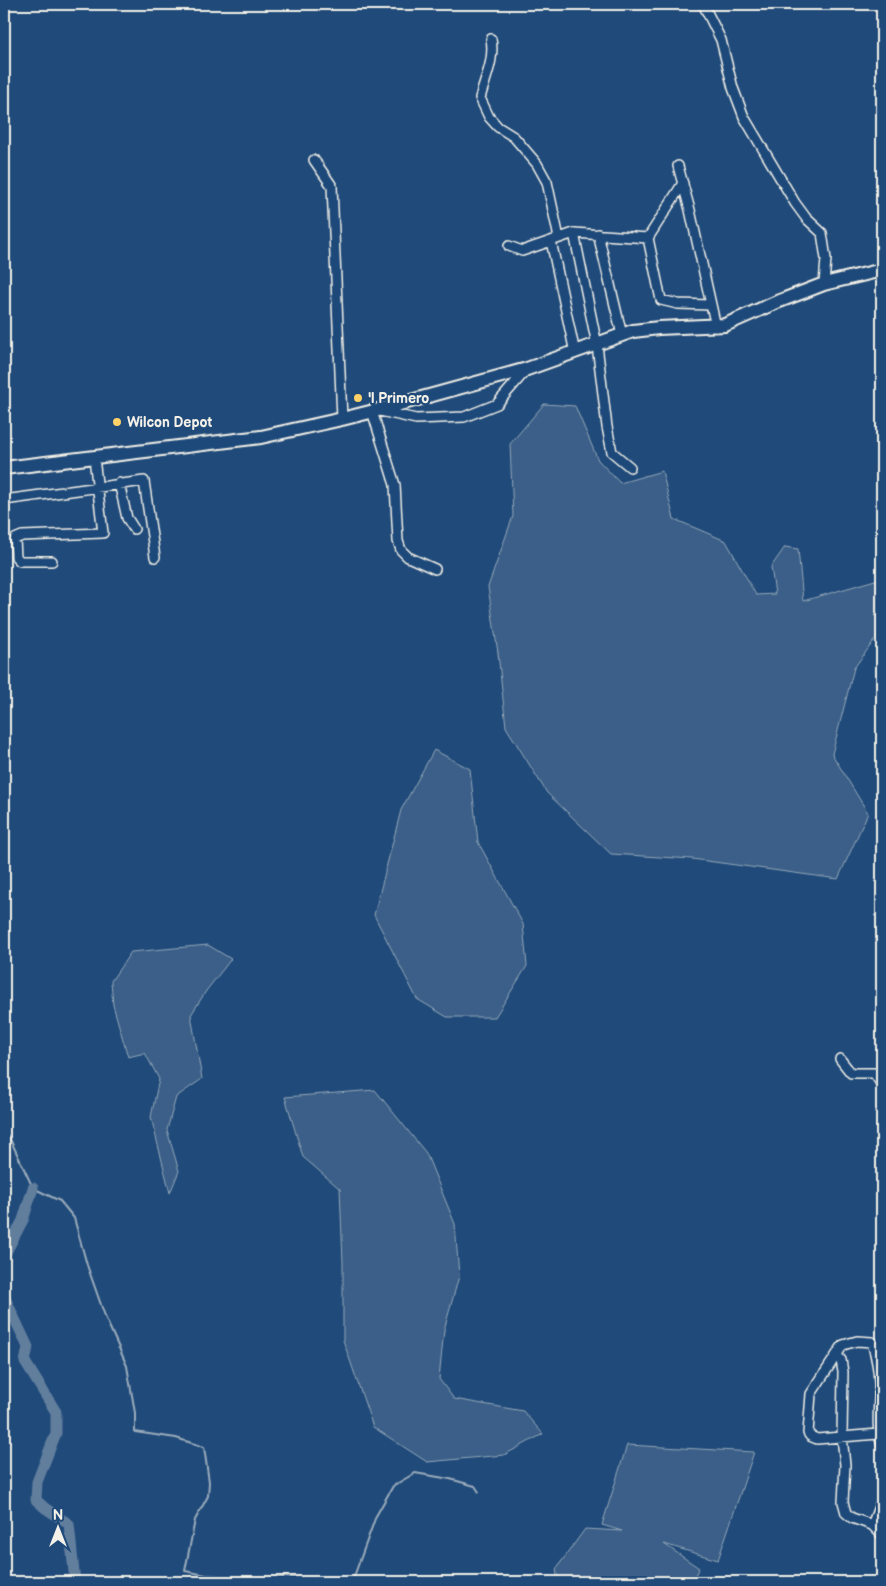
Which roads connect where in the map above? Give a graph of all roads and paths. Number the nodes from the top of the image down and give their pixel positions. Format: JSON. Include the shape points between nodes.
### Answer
{"nodes":[{"id":1,"x":704,"y":4,"type":"edge"},
{"id":2,"x":491,"y":38,"type":"dead end"},
{"id":3,"x":314,"y":160,"type":"dead end"},
{"id":4,"x":678,"y":166,"type":"dead end"},
{"id":5,"x":683,"y":183,"type":"junction"},
{"id":6,"x":574,"y":233,"type":"junction"},
{"id":7,"x":598,"y":234,"type":"junction"},
{"id":8,"x":648,"y":238,"type":"junction"},
{"id":9,"x":555,"y":240,"type":"junction"},
{"id":10,"x":509,"y":246,"type":"dead end"},
{"id":11,"x":882,"y":270,"type":"edge"},
{"id":12,"x":824,"y":284,"type":"junction"},
{"id":13,"x":710,"y":304,"type":"junction"},
{"id":14,"x":716,"y":327,"type":"junction"},
{"id":15,"x":622,"y":335,"type":"junction"},
{"id":16,"x":597,"y":344,"type":"junction"},
{"id":17,"x":575,"y":353,"type":"junction"},
{"id":18,"x":527,"y":369,"type":"junction"},
{"id":19,"x":375,"y":411,"type":"junction"},
{"id":20,"x":342,"y":419,"type":"junction"},
{"id":21,"x":94,"y":458,"type":"junction"},
{"id":22,"x":630,"y":467,"type":"dead end"},
{"id":23,"x":4,"y":468,"type":"edge"},
{"id":24,"x":119,"y":484,"type":"junction"},
{"id":25,"x":97,"y":486,"type":"junction"},
{"id":26,"x":4,"y":500,"type":"edge"},
{"id":27,"x":134,"y":529,"type":"dead end"},
{"id":28,"x":155,"y":557,"type":"dead end"},
{"id":29,"x":52,"y":561,"type":"dead end"},
{"id":30,"x":436,"y":569,"type":"dead end"},
{"id":31,"x":840,"y":1059,"type":"dead end"},
{"id":32,"x":882,"y":1085,"type":"edge"},
{"id":33,"x":837,"y":1355,"type":"junction"},
{"id":34,"x":881,"y":1383,"type":"edge"},
{"id":35,"x":878,"y":1434,"type":"junction"},
{"id":36,"x":842,"y":1437,"type":"junction"},
{"id":37,"x":882,"y":1446,"type":"edge"},
{"id":38,"x":882,"y":1499,"type":"edge"},
{"id":39,"x":872,"y":1525,"type":"junction"},
{"id":40,"x":882,"y":1535,"type":"edge"}],
"edges":[{"from":1,"to":12,"type":"street","via":[[720,40],[744,117],[795,203],[822,233],[826,259]]},
{"from":2,"to":9,"type":"street","via":[[491,60],[480,98],[489,117],[514,137],[537,164],[547,182]]},
{"from":3,"to":20,"type":"street","via":[[332,186]]},
{"from":4,"to":5,"type":"street"},
{"from":5,"to":8,"type":"street"},
{"from":5,"to":13,"type":"street"},
{"from":6,"to":7,"type":"street"},
{"from":6,"to":9,"type":"street"},
{"from":6,"to":16,"type":"street"},
{"from":7,"to":8,"type":"street"},
{"from":7,"to":15,"type":"street"},
{"from":8,"to":13,"type":"street","via":[[661,300],[678,304]]},
{"from":9,"to":10,"type":"street","via":[[522,251]]},
{"from":9,"to":17,"type":"street"},
{"from":11,"to":12,"type":"highway"},
{"from":12,"to":14,"type":"highway"},
{"from":13,"to":14,"type":"street"},
{"from":14,"to":15,"type":"highway","via":[[659,328]]},
{"from":15,"to":16,"type":"highway"},
{"from":16,"to":17,"type":"highway"},
{"from":16,"to":22,"type":"street","via":[[612,452]]},
{"from":17,"to":18,"type":"highway"},
{"from":18,"to":19,"type":"highway"},
{"from":18,"to":19,"type":"street","via":[[497,404],[464,417],[416,419]]},
{"from":19,"to":20,"type":"highway"},
{"from":19,"to":30,"type":"street","via":[[395,485],[401,550],[408,557]]},
{"from":20,"to":21,"type":"highway","via":[[261,437]]},
{"from":21,"to":23,"type":"highway"},
{"from":21,"to":25,"type":"street"},
{"from":24,"to":25,"type":"street"},
{"from":24,"to":27,"type":"street","via":[[127,518]]},
{"from":24,"to":28,"type":"street","via":[[144,481]]},
{"from":25,"to":26,"type":"street"},
{"from":25,"to":29,"type":"street","via":[[103,533],[22,536],[15,539],[16,557],[20,561]]},
{"from":31,"to":32,"type":"street","via":[[851,1073],[874,1073]]},
{"from":33,"to":34,"type":"street","via":[[843,1345],[872,1342]]},
{"from":33,"to":36,"type":"street","via":[[843,1372]]},
{"from":33,"to":36,"type":"street","via":[[811,1394],[808,1433],[817,1439]]},
{"from":34,"to":35,"type":"street"},
{"from":35,"to":36,"type":"street"},
{"from":35,"to":37,"type":"street"},
{"from":36,"to":39,"type":"street","via":[[846,1513]]},
{"from":38,"to":39,"type":"street"},
{"from":39,"to":40,"type":"street"}]}
